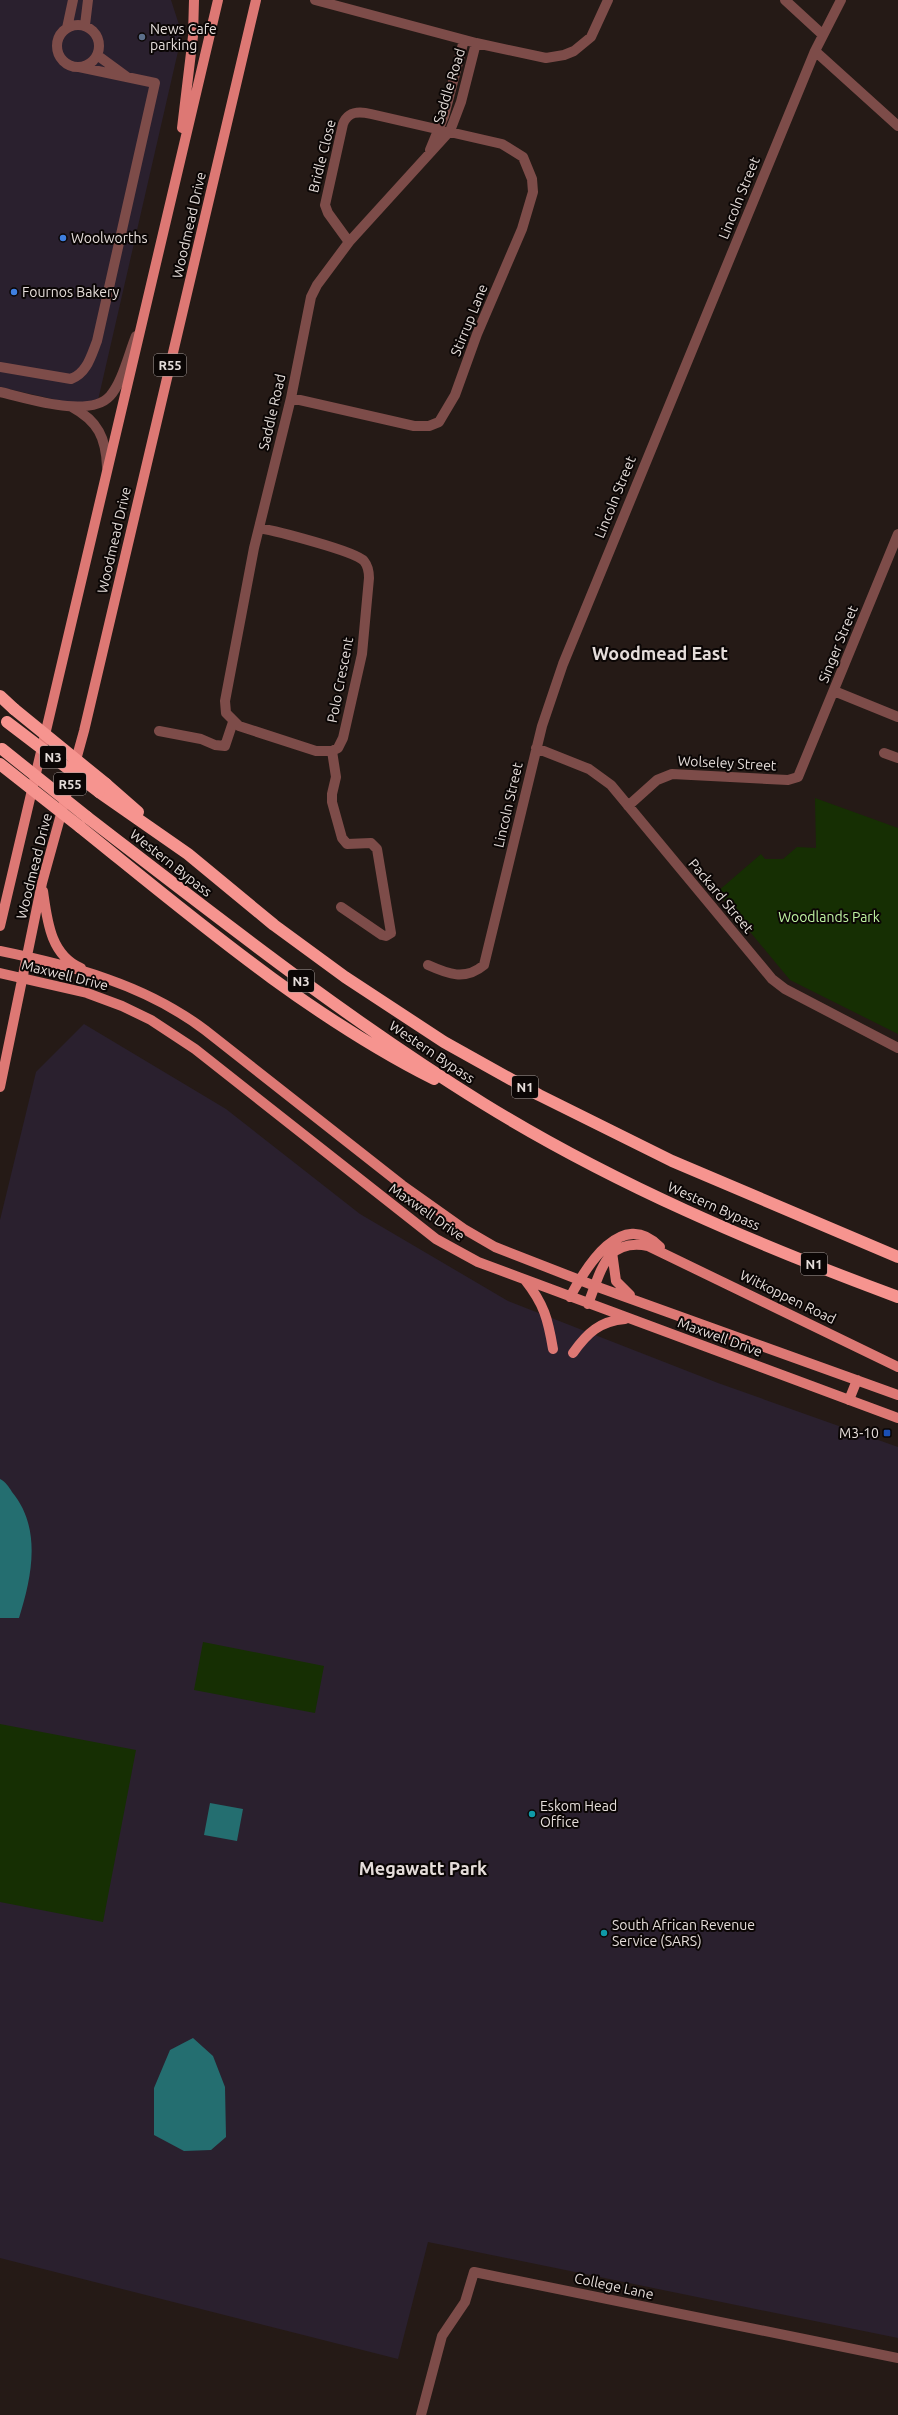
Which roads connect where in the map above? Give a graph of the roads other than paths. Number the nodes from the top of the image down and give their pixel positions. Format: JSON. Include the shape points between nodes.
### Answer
{"nodes":[{"id":1,"x":73,"y":0,"type":"edge"},
{"id":2,"x":88,"y":0,"type":"edge"},
{"id":3,"x":194,"y":0,"type":"edge"},
{"id":4,"x":218,"y":0,"type":"edge"},
{"id":5,"x":256,"y":0,"type":"edge"},
{"id":6,"x":315,"y":0,"type":"edge"},
{"id":7,"x":608,"y":0,"type":"edge"},
{"id":8,"x":785,"y":0,"type":"edge"},
{"id":9,"x":841,"y":0,"type":"edge"},
{"id":10,"x":85,"y":25,"type":"junction"},
{"id":11,"x":67,"y":28,"type":"junction"},
{"id":12,"x":823,"y":35,"type":"junction"},
{"id":13,"x":464,"y":40,"type":"junction"},
{"id":14,"x":476,"y":43,"type":"junction"},
{"id":15,"x":815,"y":51,"type":"junction"},
{"id":16,"x":97,"y":54,"type":"junction"},
{"id":17,"x":79,"y":67,"type":"junction"},
{"id":18,"x":127,"y":77,"type":"junction"},
{"id":19,"x":898,"y":126,"type":"edge"},
{"id":20,"x":439,"y":128,"type":"junction"},
{"id":21,"x":450,"y":131,"type":"junction"},
{"id":22,"x":429,"y":152,"type":"junction"},
{"id":23,"x":176,"y":174,"type":"junction"},
{"id":24,"x":349,"y":242,"type":"junction"},
{"id":25,"x":141,"y":323,"type":"junction"},
{"id":26,"x":0,"y":367,"type":"edge"},
{"id":27,"x":0,"y":392,"type":"edge"},
{"id":28,"x":291,"y":398,"type":"junction"},
{"id":29,"x":72,"y":407,"type":"junction"},
{"id":30,"x":107,"y":472,"type":"junction"},
{"id":31,"x":259,"y":528,"type":"junction"},
{"id":32,"x":898,"y":534,"type":"edge"},
{"id":33,"x":834,"y":691,"type":"junction"},
{"id":34,"x":0,"y":696,"type":"edge"},
{"id":35,"x":898,"y":717,"type":"edge"},
{"id":36,"x":4,"y":719,"type":"edge"},
{"id":37,"x":230,"y":719,"type":"junction"},
{"id":38,"x":159,"y":731,"type":"dead end"},
{"id":39,"x":1,"y":748,"type":"edge"},
{"id":40,"x":536,"y":748,"type":"junction"},
{"id":41,"x":332,"y":751,"type":"junction"},
{"id":42,"x":884,"y":753,"type":"dead end"},
{"id":43,"x":898,"y":758,"type":"edge"},
{"id":44,"x":0,"y":764,"type":"edge"},
{"id":45,"x":803,"y":765,"type":"joint"},
{"id":46,"x":102,"y":788,"type":"junction"},
{"id":47,"x":628,"y":806,"type":"junction"},
{"id":48,"x":188,"y":854,"type":"joint"},
{"id":49,"x":12,"y":872,"type":"junction"},
{"id":50,"x":42,"y":883,"type":"junction"},
{"id":51,"x":0,"y":898,"type":"edge"},
{"id":52,"x":341,"y":907,"type":"dead end"},
{"id":53,"x":0,"y":926,"type":"edge"},
{"id":54,"x":0,"y":951,"type":"edge"},
{"id":55,"x":28,"y":957,"type":"junction"},
{"id":56,"x":428,"y":965,"type":"dead end"},
{"id":57,"x":0,"y":973,"type":"edge"},
{"id":58,"x":101,"y":976,"type":"junction"},
{"id":59,"x":23,"y":979,"type":"junction"},
{"id":60,"x":898,"y":1048,"type":"edge"},
{"id":61,"x":0,"y":1087,"type":"edge"},
{"id":62,"x":485,"y":1104,"type":"junction"},
{"id":63,"x":612,"y":1252,"type":"junction"},
{"id":64,"x":665,"y":1253,"type":"junction"},
{"id":65,"x":898,"y":1257,"type":"edge"},
{"id":66,"x":524,"y":1280,"type":"junction"},
{"id":67,"x":579,"y":1280,"type":"junction"},
{"id":68,"x":595,"y":1286,"type":"junction"},
{"id":69,"x":570,"y":1297,"type":"junction"},
{"id":70,"x":898,"y":1297,"type":"edge"},
{"id":71,"x":638,"y":1301,"type":"junction"},
{"id":72,"x":588,"y":1304,"type":"junction"},
{"id":73,"x":629,"y":1318,"type":"junction"},
{"id":74,"x":553,"y":1348,"type":"dead end"},
{"id":75,"x":573,"y":1353,"type":"dead end"},
{"id":76,"x":898,"y":1367,"type":"edge"},
{"id":77,"x":857,"y":1380,"type":"junction"},
{"id":78,"x":898,"y":1395,"type":"edge"},
{"id":79,"x":849,"y":1400,"type":"junction"},
{"id":80,"x":898,"y":1418,"type":"edge"},
{"id":81,"x":898,"y":2358,"type":"edge"},
{"id":82,"x":421,"y":2414,"type":"edge"}],
"edges":[{"from":1,"to":11,"type":"street"},
{"from":2,"to":10,"type":"street"},
{"from":3,"to":23,"type":"main road","via":[[193,36]]},
{"from":4,"to":23,"type":"main road","name":"Woodmead Drive","number":"R55"},
{"from":5,"to":50,"type":"main road","name":"Woodmead Drive","number":"R55","via":[[84,731]]},
{"from":6,"to":13,"type":"street"},
{"from":7,"to":14,"type":"street","via":[[591,37],[574,51],[564,55],[546,58]]},
{"from":8,"to":12,"type":"street"},
{"from":9,"to":12,"type":"street","name":"Lincoln Street"},
{"from":10,"to":11,"type":"street","via":[[72,25]]},
{"from":10,"to":16,"type":"street","via":[[96,34],[99,48]]},
{"from":11,"to":17,"type":"street","via":[[59,36],[57,48],[62,60]]},
{"from":12,"to":15,"type":"street","name":"Lincoln Street"},
{"from":13,"to":14,"type":"street"},
{"from":13,"to":20,"type":"street","name":"Saddle Road"},
{"from":14,"to":21,"type":"street","name":"Saddle Road","via":[[461,102]]},
{"from":15,"to":19,"type":"street"},
{"from":15,"to":40,"type":"street","name":"Lincoln Street","via":[[580,620]]},
{"from":16,"to":17,"type":"street","via":[[90,63]]},
{"from":16,"to":18,"type":"street"},
{"from":17,"to":18,"type":"street"},
{"from":18,"to":26,"type":"street","via":[[155,83],[100,326],[87,365],[80,375],[65,380]]},
{"from":20,"to":21,"type":"street","name":"Stirrup Lane"},
{"from":20,"to":22,"type":"street","name":"Saddle Road"},
{"from":20,"to":24,"type":"street","name":"Bridle Close","via":[[365,112],[347,116],[325,205]]},
{"from":21,"to":22,"type":"street","name":"Saddle Road","via":[[442,142]]},
{"from":21,"to":28,"type":"street","name":"Stirrup Lane","via":[[512,148],[528,165],[533,192],[522,229],[455,395],[443,418],[434,424],[418,426]]},
{"from":22,"to":24,"type":"street","name":"Saddle Road"},
{"from":23,"to":25,"type":"main road","name":"Woodmead Drive","number":"R55"},
{"from":24,"to":28,"type":"street","name":"Saddle Road","via":[[311,297]]},
{"from":25,"to":29,"type":"street","via":[[116,387],[110,396],[89,406]]},
{"from":25,"to":30,"type":"main road","name":"Woodmead Drive","number":"R55"},
{"from":27,"to":29,"type":"street"},
{"from":28,"to":31,"type":"street","name":"Saddle Road"},
{"from":29,"to":30,"type":"street","via":[[93,421],[102,437]]},
{"from":30,"to":49,"type":"main road","name":"Woodmead Drive","number":"R55"},
{"from":31,"to":37,"type":"street","name":"Saddle Road","via":[[225,701]]},
{"from":31,"to":41,"type":"street","name":"Polo Crescent","via":[[356,555],[367,567],[369,578],[362,654],[342,741],[338,748]]},
{"from":32,"to":33,"type":"street","name":"Singer Street"},
{"from":33,"to":35,"type":"street"},
{"from":33,"to":45,"type":"street","name":"Singer Street"},
{"from":34,"to":46,"type":"highway","bridge":true},
{"from":36,"to":46,"type":"highway","name":"Western Bypass","number":"N3","bridge":true},
{"from":37,"to":38,"type":"street","via":[[224,746]]},
{"from":37,"to":41,"type":"street","via":[[316,751]]},
{"from":39,"to":62,"type":"highway","name":"Western Bypass","number":"N3","bridge":true,"via":[[258,950],[329,1001]]},
{"from":40,"to":47,"type":"street","name":"Packard Street","via":[[588,769],[603,778]]},
{"from":40,"to":56,"type":"street","name":"Lincoln Street","via":[[484,965],[469,974],[457,976]]},
{"from":41,"to":52,"type":"street","via":[[336,776],[332,802],[342,838],[347,844],[370,843],[377,849],[391,933],[382,935]]},
{"from":42,"to":43,"type":"street"},
{"from":44,"to":62,"type":"highway","bridge":true,"via":[[250,961],[321,1011],[404,1063]]},
{"from":45,"to":47,"type":"street","name":"Wolseley Street","via":[[798,777],[788,780],[672,774],[657,780]]},
{"from":46,"to":48,"type":"highway","name":"Western Bypass","number":"N3"},
{"from":47,"to":60,"type":"street","name":"Packard Street","via":[[772,979],[796,997]]},
{"from":48,"to":65,"type":"highway","name":"Western Bypass","number":"N1","via":[[274,924],[345,977],[444,1042],[539,1095],[672,1161]]},
{"from":49,"to":51,"type":"main road"},
{"from":49,"to":53,"type":"main road","name":"Woodmead Drive","number":"R55"},
{"from":50,"to":55,"type":"main road","name":"Woodmead Drive","number":"R55"},
{"from":50,"to":58,"type":"main road","via":[[48,920],[57,946],[72,963]]},
{"from":54,"to":55,"type":"main road","name":"Maxwell Drive"},
{"from":55,"to":58,"type":"main road","name":"Maxwell Drive"},
{"from":55,"to":59,"type":"main road","name":"Woodmead Drive","number":"R55"},
{"from":57,"to":59,"type":"main road","name":"Maxwell Drive"},
{"from":58,"to":67,"type":"main road","name":"Maxwell Drive","via":[[146,993],[196,1023],[402,1185],[469,1232],[502,1251]]},
{"from":59,"to":61,"type":"main road","name":"Woodmead Drive","number":"R55"},
{"from":59,"to":66,"type":"main road","name":"Maxwell Drive","via":[[87,993],[151,1020],[195,1049],[436,1239],[478,1262]]},
{"from":62,"to":70,"type":"highway","name":"Western Bypass","number":"N1","via":[[554,1144],[656,1197],[730,1231]]},
{"from":63,"to":64,"type":"main road","name":"Witkoppen Road","via":[[622,1246],[640,1245]]},
{"from":63,"to":68,"type":"main road"},
{"from":63,"to":71,"type":"main road","via":[[617,1284]]},
{"from":64,"to":67,"type":"main road","name":"Witkoppen Road","via":[[646,1237],[628,1234],[617,1237],[604,1248]]},
{"from":64,"to":76,"type":"main road","name":"Witkoppen Road"},
{"from":66,"to":69,"type":"main road","name":"Maxwell Drive"},
{"from":66,"to":74,"type":"main road","via":[[543,1305]]},
{"from":67,"to":68,"type":"main road","name":"Maxwell Drive"},
{"from":67,"to":69,"type":"main road","name":"Witkoppen Road"},
{"from":68,"to":71,"type":"main road","name":"Maxwell Drive"},
{"from":68,"to":72,"type":"main road"},
{"from":69,"to":72,"type":"main road","name":"Maxwell Drive"},
{"from":71,"to":77,"type":"main road","name":"Maxwell Drive"},
{"from":72,"to":73,"type":"main road","name":"Maxwell Drive"},
{"from":73,"to":75,"type":"main road","via":[[613,1320],[594,1329]]},
{"from":73,"to":79,"type":"main road","name":"Maxwell Drive"},
{"from":77,"to":78,"type":"main road","name":"Maxwell Drive"},
{"from":77,"to":79,"type":"main road"},
{"from":79,"to":80,"type":"main road","name":"Maxwell Drive"},
{"from":81,"to":82,"type":"street","name":"College Lane","via":[[474,2272],[466,2302],[442,2336]]}]}
